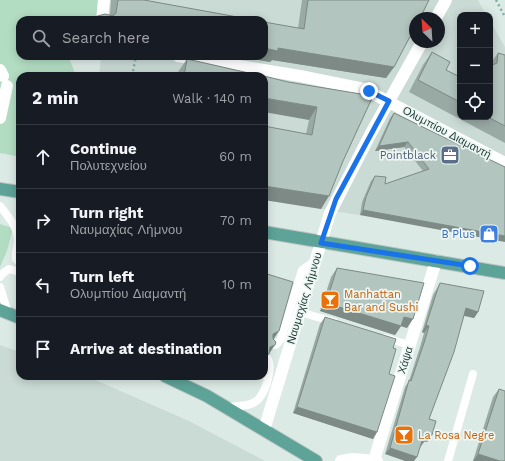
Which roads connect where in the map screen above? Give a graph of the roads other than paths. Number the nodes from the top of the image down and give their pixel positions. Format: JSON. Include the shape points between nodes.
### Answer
{"nodes":[{"id":1,"x":104,"y":0,"type":"edge"},
{"id":2,"x":446,"y":0,"type":"edge"},
{"id":3,"x":439,"y":12,"type":"edge"},
{"id":4,"x":102,"y":16,"type":"edge"},
{"id":5,"x":419,"y":48,"type":"edge"},
{"id":6,"x":201,"y":60,"type":"edge"},
{"id":7,"x":3,"y":77,"type":"edge"},
{"id":8,"x":389,"y":101,"type":"junction"},
{"id":9,"x":0,"y":118,"type":"edge"},
{"id":10,"x":505,"y":163,"type":"edge"},
{"id":11,"x":0,"y":189,"type":"edge"},
{"id":12,"x":16,"y":191,"type":"edge"},
{"id":13,"x":0,"y":206,"type":"edge"},
{"id":14,"x":16,"y":232,"type":"edge"},
{"id":15,"x":268,"y":233,"type":"edge"},
{"id":16,"x":321,"y":243,"type":"junction"},
{"id":17,"x":315,"y":261,"type":"junction"},
{"id":18,"x":436,"y":261,"type":"junction"},
{"id":19,"x":16,"y":271,"type":"edge"},
{"id":20,"x":505,"y":273,"type":"edge"},
{"id":21,"x":0,"y":277,"type":"edge"},
{"id":22,"x":0,"y":287,"type":"edge"},
{"id":23,"x":4,"y":312,"type":"edge"},
{"id":24,"x":300,"y":312,"type":"junction"},
{"id":25,"x":16,"y":316,"type":"edge"},
{"id":26,"x":344,"y":325,"type":"edge"},
{"id":27,"x":373,"y":334,"type":"edge"},
{"id":28,"x":272,"y":345,"type":"edge"},
{"id":29,"x":410,"y":345,"type":"junction"},
{"id":30,"x":268,"y":359,"type":"edge"},
{"id":31,"x":473,"y":374,"type":"dead end"},
{"id":32,"x":268,"y":377,"type":"edge"},
{"id":33,"x":174,"y":380,"type":"edge"},
{"id":34,"x":267,"y":380,"type":"edge"},
{"id":35,"x":226,"y":407,"type":"junction"},
{"id":36,"x":264,"y":430,"type":"junction"},
{"id":37,"x":316,"y":461,"type":"edge"},
{"id":38,"x":341,"y":461,"type":"edge"},
{"id":39,"x":376,"y":461,"type":"edge"},
{"id":40,"x":448,"y":461,"type":"edge"}],
"edges":[{"from":1,"to":4,"type":"street"},
{"from":2,"to":3,"type":"street"},
{"from":5,"to":8,"type":"street","name":"Ναυμαχίας Λήμνου"},
{"from":6,"to":8,"type":"street","name":"Ολυμπίου Διαμαντή","via":[[353,86]]},
{"from":7,"to":9,"type":"street"},
{"from":8,"to":10,"type":"street","name":"Ολυμπίου Διαμαντή"},
{"from":8,"to":16,"type":"street","name":"Ναυμαχίας Λήμνου","via":[[336,199]]},
{"from":11,"to":12,"type":"main road"},
{"from":13,"to":14,"type":"lane"},
{"from":15,"to":16,"type":"main road"},
{"from":16,"to":17,"type":"street","name":"Ναυμαχίας Λήμνου"},
{"from":16,"to":18,"type":"main road"},
{"from":17,"to":24,"type":"street","name":"Ναυμαχίας Λήμνου"},
{"from":17,"to":28,"type":"lane","via":[[302,270],[281,339],[276,345]]},
{"from":18,"to":20,"type":"main road"},
{"from":18,"to":29,"type":"street","name":"Χάψα"},
{"from":19,"to":21,"type":"lane","via":[[9,269]]},
{"from":22,"to":23,"type":"lane"},
{"from":23,"to":25,"type":"main road"},
{"from":24,"to":26,"type":"lane"},
{"from":24,"to":36,"type":"street","name":"Ναυμαχίας Λήμνου"},
{"from":27,"to":29,"type":"lane"},
{"from":29,"to":39,"type":"street","name":"Χάψα"},
{"from":30,"to":32,"type":"lane"},
{"from":31,"to":40,"type":"lane"},
{"from":33,"to":35,"type":"main road"},
{"from":34,"to":35,"type":"lane","via":[[262,395],[255,402],[246,406]]},
{"from":35,"to":36,"type":"main road"},
{"from":36,"to":37,"type":"main road"},
{"from":38,"to":39,"type":"street"}]}
